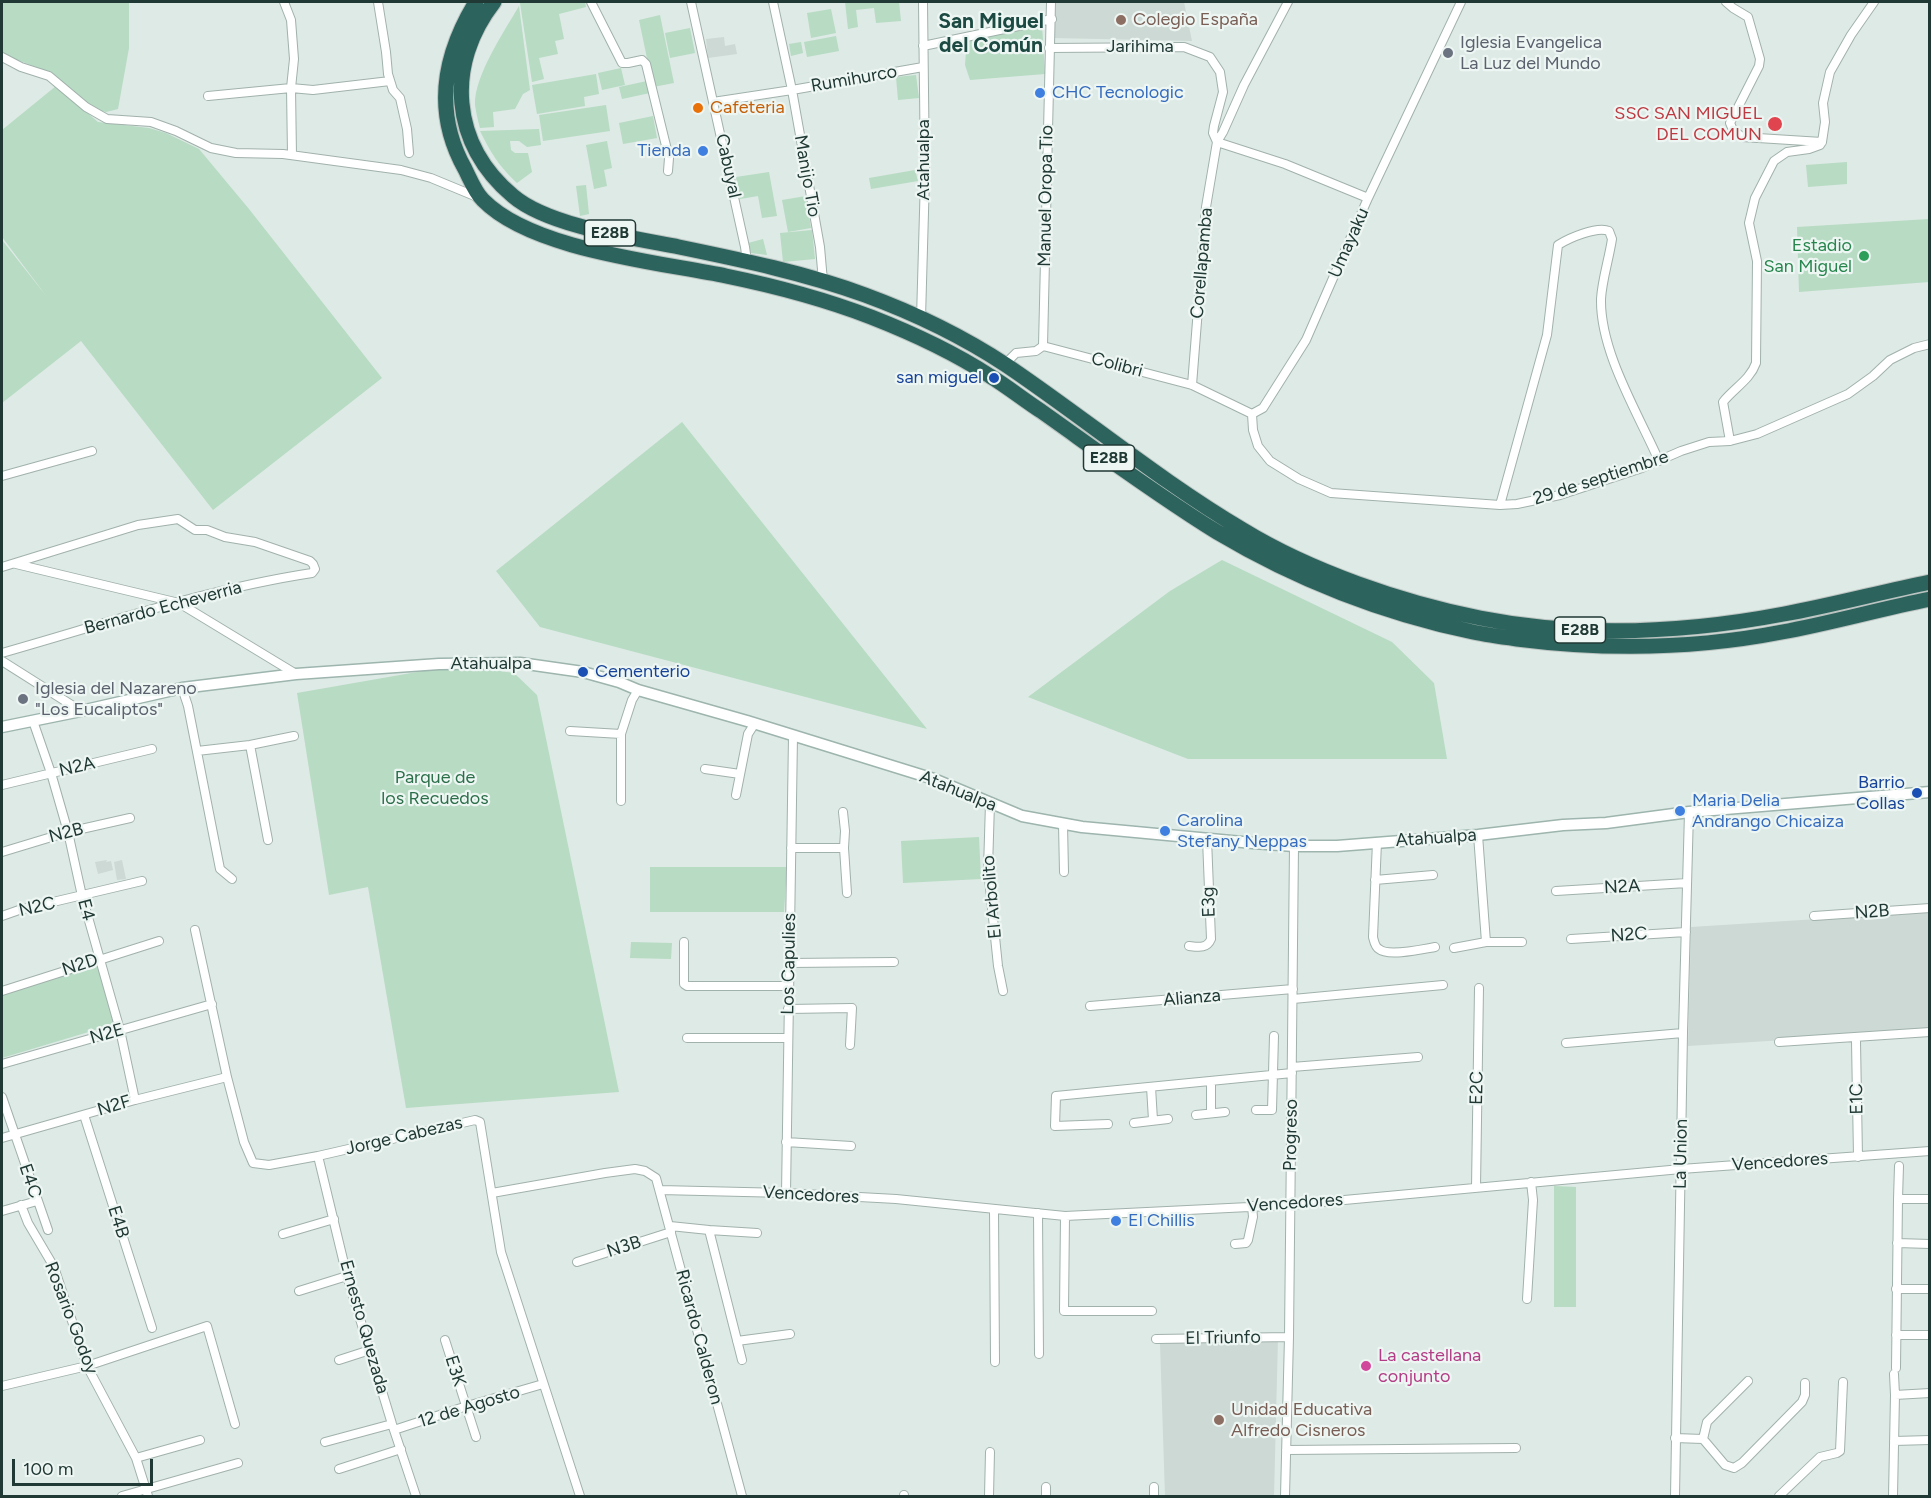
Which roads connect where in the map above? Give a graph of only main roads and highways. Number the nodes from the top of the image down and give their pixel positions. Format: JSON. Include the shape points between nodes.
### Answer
{"nodes":[{"id":1,"x":476,"y":2,"type":"edge"},
{"id":2,"x":494,"y":2,"type":"edge"},
{"id":3,"x":1929,"y":582,"type":"edge"},
{"id":4,"x":1929,"y":599,"type":"edge"}],
"edges":[{"from":1,"to":4,"type":"highway","number":"E28B","via":[[448,62],[444,100],[457,155],[481,198],[508,218],[554,239],[775,287],[868,315],[912,334],[994,378],[1219,533],[1352,597],[1406,616],[1477,633],[1557,644],[1644,646],[1780,632]]},
{"from":2,"to":3,"type":"highway","number":"E28B","via":[[468,49],[462,75],[462,112],[473,147],[496,180],[524,204],[554,218],[603,232],[801,274],[866,295],[941,327],[1005,364],[1185,494],[1300,560],[1390,594],[1479,618],[1619,632],[1784,614]]}]}
